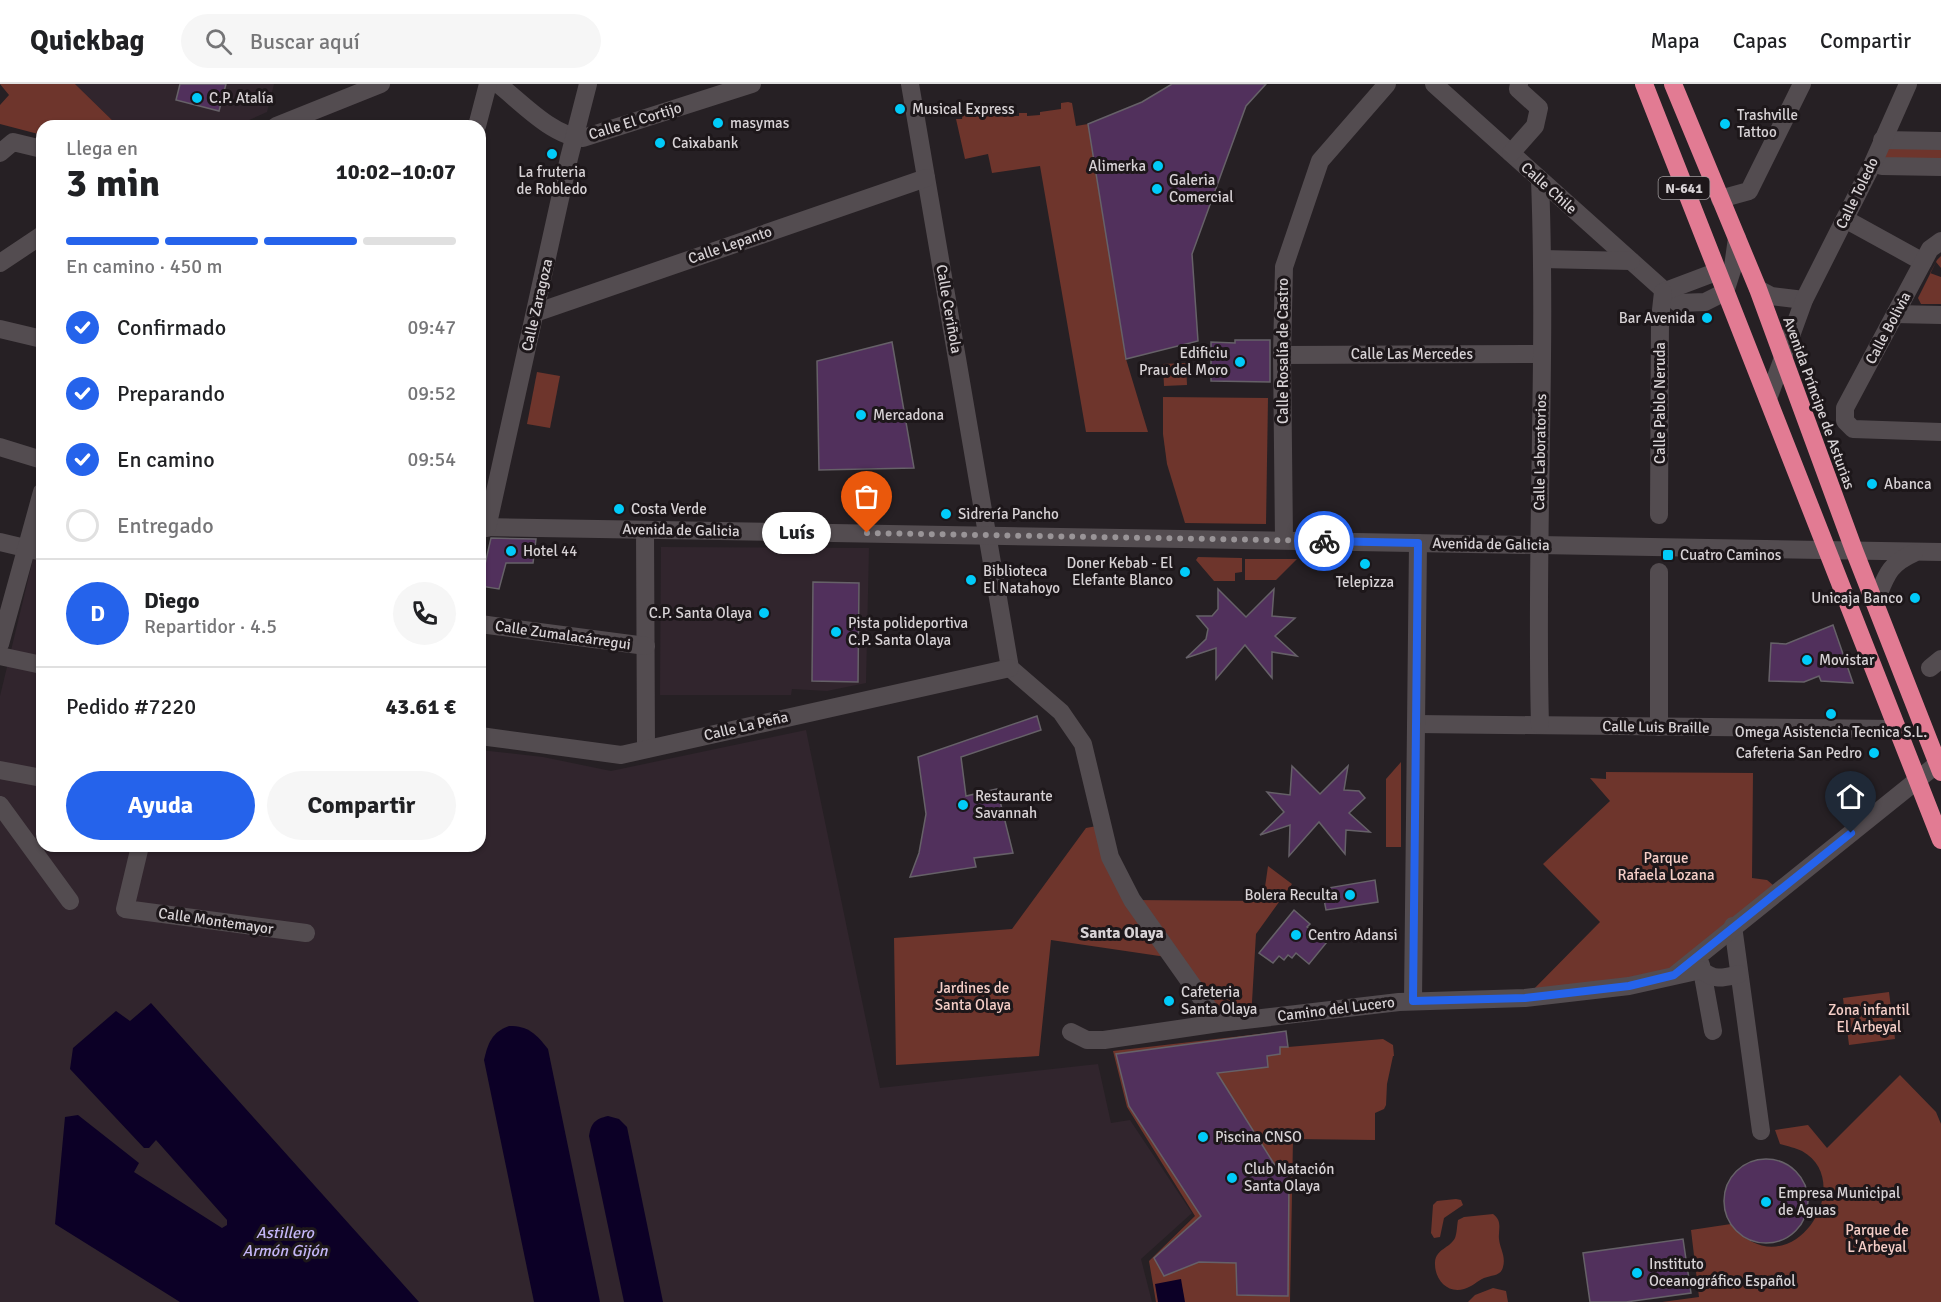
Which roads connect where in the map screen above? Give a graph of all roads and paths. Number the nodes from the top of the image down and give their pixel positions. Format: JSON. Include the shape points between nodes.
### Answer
{"nodes":[{"id":1,"x":488,"y":84,"type":"edge"},
{"id":2,"x":498,"y":84,"type":"edge"},
{"id":3,"x":588,"y":84,"type":"edge"},
{"id":4,"x":752,"y":84,"type":"edge"},
{"id":5,"x":910,"y":84,"type":"edge"},
{"id":6,"x":1387,"y":84,"type":"edge"},
{"id":7,"x":1434,"y":84,"type":"edge"},
{"id":8,"x":1519,"y":84,"type":"edge"},
{"id":9,"x":1644,"y":84,"type":"edge"},
{"id":10,"x":1673,"y":84,"type":"edge"},
{"id":11,"x":1802,"y":84,"type":"edge"},
{"id":12,"x":1908,"y":84,"type":"edge"},
{"id":13,"x":374,"y":86,"type":"edge"},
{"id":14,"x":326,"y":106,"type":"junction"},
{"id":15,"x":291,"y":120,"type":"edge"},
{"id":16,"x":322,"y":120,"type":"edge"},
{"id":17,"x":479,"y":120,"type":"edge"},
{"id":18,"x":574,"y":138,"type":"junction"},
{"id":19,"x":1882,"y":140,"type":"junction"},
{"id":20,"x":1941,"y":141,"type":"edge"},
{"id":21,"x":36,"y":148,"type":"edge"},
{"id":22,"x":1,"y":150,"type":"edge"},
{"id":23,"x":1511,"y":153,"type":"junction"},
{"id":24,"x":1873,"y":163,"type":"junction"},
{"id":25,"x":1941,"y":167,"type":"edge"},
{"id":26,"x":926,"y":178,"type":"junction"},
{"id":27,"x":1540,"y":180,"type":"junction"},
{"id":28,"x":1720,"y":199,"type":"junction"},
{"id":29,"x":1845,"y":219,"type":"junction"},
{"id":30,"x":1737,"y":238,"type":"junction"},
{"id":31,"x":36,"y":239,"type":"edge"},
{"id":32,"x":1941,"y":241,"type":"edge"},
{"id":33,"x":1542,"y":259,"type":"junction"},
{"id":34,"x":1631,"y":261,"type":"junction"},
{"id":35,"x":1923,"y":262,"type":"junction"},
{"id":36,"x":0,"y":263,"type":"edge"},
{"id":37,"x":1716,"y":272,"type":"junction"},
{"id":38,"x":1758,"y":289,"type":"junction"},
{"id":39,"x":1663,"y":292,"type":"junction"},
{"id":40,"x":1725,"y":292,"type":"junction"},
{"id":41,"x":1804,"y":300,"type":"junction"},
{"id":42,"x":535,"y":313,"type":"junction"},
{"id":43,"x":1895,"y":314,"type":"junction"},
{"id":44,"x":1941,"y":315,"type":"edge"},
{"id":45,"x":0,"y":329,"type":"edge"},
{"id":46,"x":36,"y":338,"type":"edge"},
{"id":47,"x":1541,"y":354,"type":"junction"},
{"id":48,"x":1282,"y":355,"type":"junction"},
{"id":49,"x":1783,"y":356,"type":"junction"},
{"id":50,"x":1768,"y":399,"type":"junction"},
{"id":51,"x":1941,"y":432,"type":"edge"},
{"id":52,"x":0,"y":447,"type":"edge"},
{"id":53,"x":36,"y":458,"type":"edge"},
{"id":54,"x":1659,"y":515,"type":"dead end"},
{"id":55,"x":486,"y":519,"type":"edge"},
{"id":56,"x":486,"y":527,"type":"edge"},
{"id":57,"x":645,"y":530,"type":"junction"},
{"id":58,"x":988,"y":534,"type":"junction"},
{"id":59,"x":1284,"y":540,"type":"junction"},
{"id":60,"x":0,"y":542,"type":"edge"},
{"id":61,"x":1418,"y":543,"type":"junction"},
{"id":62,"x":1539,"y":545,"type":"junction"},
{"id":63,"x":34,"y":550,"type":"edge"},
{"id":64,"x":1827,"y":550,"type":"junction"},
{"id":65,"x":1854,"y":550,"type":"junction"},
{"id":66,"x":1919,"y":552,"type":"junction"},
{"id":67,"x":1941,"y":552,"type":"edge"},
{"id":68,"x":1659,"y":572,"type":"dead end"},
{"id":69,"x":1875,"y":603,"type":"junction"},
{"id":70,"x":486,"y":625,"type":"edge"},
{"id":71,"x":0,"y":644,"type":"edge"},
{"id":72,"x":646,"y":646,"type":"junction"},
{"id":73,"x":0,"y":656,"type":"edge"},
{"id":74,"x":36,"y":664,"type":"edge"},
{"id":75,"x":1011,"y":668,"type":"junction"},
{"id":76,"x":1416,"y":724,"type":"junction"},
{"id":77,"x":1540,"y":726,"type":"junction"},
{"id":78,"x":1659,"y":727,"type":"junction"},
{"id":79,"x":1897,"y":729,"type":"junction"},
{"id":80,"x":1927,"y":736,"type":"junction"},
{"id":81,"x":486,"y":737,"type":"edge"},
{"id":82,"x":646,"y":749,"type":"junction"},
{"id":83,"x":1940,"y":766,"type":"edge"},
{"id":84,"x":0,"y":770,"type":"edge"},
{"id":85,"x":36,"y":777,"type":"edge"},
{"id":86,"x":1917,"y":780,"type":"junction"},
{"id":87,"x":0,"y":805,"type":"edge"},
{"id":88,"x":1941,"y":840,"type":"edge"},
{"id":89,"x":139,"y":852,"type":"edge"},
{"id":90,"x":70,"y":901,"type":"dead end"},
{"id":91,"x":1733,"y":926,"type":"junction"},
{"id":92,"x":306,"y":933,"type":"dead end"},
{"id":93,"x":1701,"y":962,"type":"junction"},
{"id":94,"x":1739,"y":974,"type":"junction"},
{"id":95,"x":1413,"y":1001,"type":"junction"},
{"id":96,"x":1219,"y":1023,"type":"junction"},
{"id":97,"x":1713,"y":1031,"type":"dead end"},
{"id":98,"x":1071,"y":1032,"type":"dead end"},
{"id":99,"x":1761,"y":1131,"type":"dead end"}],
"edges":[{"from":1,"to":17,"type":"street"},
{"from":2,"to":18,"type":"street","name":"Calle El Cortijo","via":[[557,130]]},
{"from":3,"to":18,"type":"street","name":"Calle Zaragoza"},
{"from":4,"to":18,"type":"street","name":"Calle El Cortijo"},
{"from":5,"to":26,"type":"street","name":"Calle Ceriñola"},
{"from":6,"to":48,"type":"street","name":"Calle Rosalía de Castro","via":[[1320,161],[1284,267]]},
{"from":7,"to":23,"type":"street","name":"Calle Chile"},
{"from":8,"to":23,"type":"street","via":[[1518,89],[1539,108],[1535,126]]},
{"from":9,"to":37,"type":"highway","name":"Avenida Príncipe de Asturias","number":"N-641"},
{"from":10,"to":28,"type":"highway","name":"Avenida Príncipe de Asturias","number":"N-641"},
{"from":11,"to":28,"type":"street","via":[[1749,191]]},
{"from":12,"to":19,"type":"street","name":"Calle Toledo"},
{"from":13,"to":14,"type":"street"},
{"from":14,"to":15,"type":"street"},
{"from":14,"to":16,"type":"street"},
{"from":18,"to":42,"type":"street","name":"Calle Zaragoza"},
{"from":19,"to":20,"type":"street"},
{"from":19,"to":24,"type":"street","name":"Calle Toledo"},
{"from":21,"to":22,"type":"street","via":[[13,142]]},
{"from":23,"to":27,"type":"street","name":"Calle Chile"},
{"from":24,"to":25,"type":"street"},
{"from":24,"to":29,"type":"street","name":"Calle Toledo"},
{"from":26,"to":42,"type":"street","name":"Calle Lepanto"},
{"from":26,"to":58,"type":"street","name":"Calle Ceriñola"},
{"from":27,"to":33,"type":"street","name":"Calle Laboratorios"},
{"from":27,"to":34,"type":"street","name":"Calle Chile"},
{"from":28,"to":30,"type":"highway","name":"Avenida Príncipe de Asturias","number":"N-641"},
{"from":29,"to":35,"type":"street"},
{"from":29,"to":41,"type":"street","name":"Calle Toledo"},
{"from":30,"to":38,"type":"highway","name":"Avenida Príncipe de Asturias","number":"N-641"},
{"from":30,"to":40,"type":"street"},
{"from":31,"to":36,"type":"street"},
{"from":32,"to":35,"type":"street","name":"Calle Bolivia","via":[[1930,249]]},
{"from":33,"to":34,"type":"street"},
{"from":33,"to":47,"type":"street","name":"Calle Laboratorios"},
{"from":34,"to":39,"type":"street","name":"Calle Chile"},
{"from":35,"to":43,"type":"street","name":"Calle Bolivia"},
{"from":37,"to":39,"type":"street"},
{"from":37,"to":40,"type":"highway","name":"Avenida Príncipe de Asturias","number":"N-641"},
{"from":38,"to":41,"type":"street","via":[[1771,296]]},
{"from":38,"to":49,"type":"highway","name":"Avenida Príncipe de Asturias","number":"N-641"},
{"from":39,"to":40,"type":"street","name":"Calle Chile","via":[[1678,303],[1705,302]]},
{"from":39,"to":54,"type":"street","name":"Calle Pablo Neruda"},
{"from":40,"to":50,"type":"highway","name":"Avenida Príncipe de Asturias","number":"N-641"},
{"from":41,"to":49,"type":"street","name":"Calle Toledo"},
{"from":42,"to":55,"type":"street","name":"Calle Zaragoza"},
{"from":43,"to":44,"type":"street"},
{"from":43,"to":51,"type":"street","name":"Calle Bolivia","via":[[1845,408],[1845,421],[1853,429]]},
{"from":45,"to":46,"type":"street"},
{"from":47,"to":48,"type":"street","name":"Calle Las Mercedes"},
{"from":47,"to":62,"type":"street","name":"Calle Laboratorios"},
{"from":48,"to":59,"type":"street","name":"Calle Rosalía de Castro"},
{"from":49,"to":50,"type":"street","name":"Calle Toledo"},
{"from":49,"to":65,"type":"highway","name":"Avenida Príncipe de Asturias","number":"N-641"},
{"from":50,"to":64,"type":"highway","name":"Avenida Príncipe de Asturias","number":"N-641"},
{"from":52,"to":53,"type":"street"},
{"from":56,"to":57,"type":"street","name":"Avenida de Galicia"},
{"from":57,"to":58,"type":"street","name":"Avenida de Galicia"},
{"from":57,"to":72,"type":"street"},
{"from":58,"to":59,"type":"street","name":"Avenida de Galicia"},
{"from":58,"to":75,"type":"street","name":"Calle Ceriñola"},
{"from":59,"to":61,"type":"street","name":"Avenida de Galicia"},
{"from":60,"to":63,"type":"street"},
{"from":61,"to":62,"type":"street","name":"Avenida de Galicia"},
{"from":61,"to":76,"type":"street"},
{"from":62,"to":64,"type":"street","name":"Avenida de Galicia"},
{"from":62,"to":77,"type":"street","name":"Calle Laboratorios"},
{"from":63,"to":71,"type":"street"},
{"from":64,"to":65,"type":"street","name":"Avenida de Galicia"},
{"from":64,"to":79,"type":"highway","name":"Avenida Príncipe de Asturias","number":"N-641"},
{"from":64,"to":80,"type":"highway","name":"Avenida Príncipe de Asturias","via":[[1856,587],[1907,719]]},
{"from":65,"to":66,"type":"street","name":"Avenida de Galicia"},
{"from":65,"to":69,"type":"highway","name":"Avenida Príncipe de Asturias"},
{"from":66,"to":67,"type":"street","name":"Avenida de Galicia"},
{"from":66,"to":69,"type":"street","via":[[1897,561]]},
{"from":68,"to":78,"type":"street"},
{"from":69,"to":80,"type":"highway","name":"Avenida Príncipe de Asturias"},
{"from":70,"to":72,"type":"street","name":"Calle Zumalacárregui"},
{"from":72,"to":82,"type":"street"},
{"from":73,"to":74,"type":"street"},
{"from":75,"to":82,"type":"street","name":"Calle La Peña"},
{"from":75,"to":96,"type":"street","via":[[1061,712],[1083,744],[1110,857],[1132,900]]},
{"from":76,"to":77,"type":"street","name":"Calle Luis Braille"},
{"from":76,"to":95,"type":"street"},
{"from":77,"to":78,"type":"street","name":"Calle Luis Braille"},
{"from":78,"to":79,"type":"street","name":"Calle Luis Braille"},
{"from":79,"to":86,"type":"highway","name":"Avenida Príncipe de Asturias"},
{"from":80,"to":83,"type":"highway","name":"Avenida Príncipe de Asturias"},
{"from":81,"to":82,"type":"street","name":"Calle La Peña","via":[[621,754]]},
{"from":83,"to":86,"type":"street","name":"Camino del Lucero"},
{"from":84,"to":85,"type":"street"},
{"from":86,"to":88,"type":"highway","name":"Avenida Príncipe de Asturias"},
{"from":86,"to":91,"type":"street","name":"Camino del Lucero"},
{"from":87,"to":90,"type":"street"},
{"from":89,"to":92,"type":"street","name":"Calle Montemayor","via":[[125,909]]},
{"from":91,"to":93,"type":"street","name":"Camino del Lucero"},
{"from":91,"to":94,"type":"street"},
{"from":93,"to":94,"type":"street","via":[[1711,978]]},
{"from":93,"to":95,"type":"street","name":"Camino del Lucero","via":[[1674,975],[1629,986],[1525,998]]},
{"from":93,"to":97,"type":"street"},
{"from":94,"to":99,"type":"street"},
{"from":95,"to":96,"type":"street","name":"Camino del Lucero"},
{"from":96,"to":98,"type":"street","name":"Camino del Lucero","via":[[1104,1040],[1087,1040]]}]}
